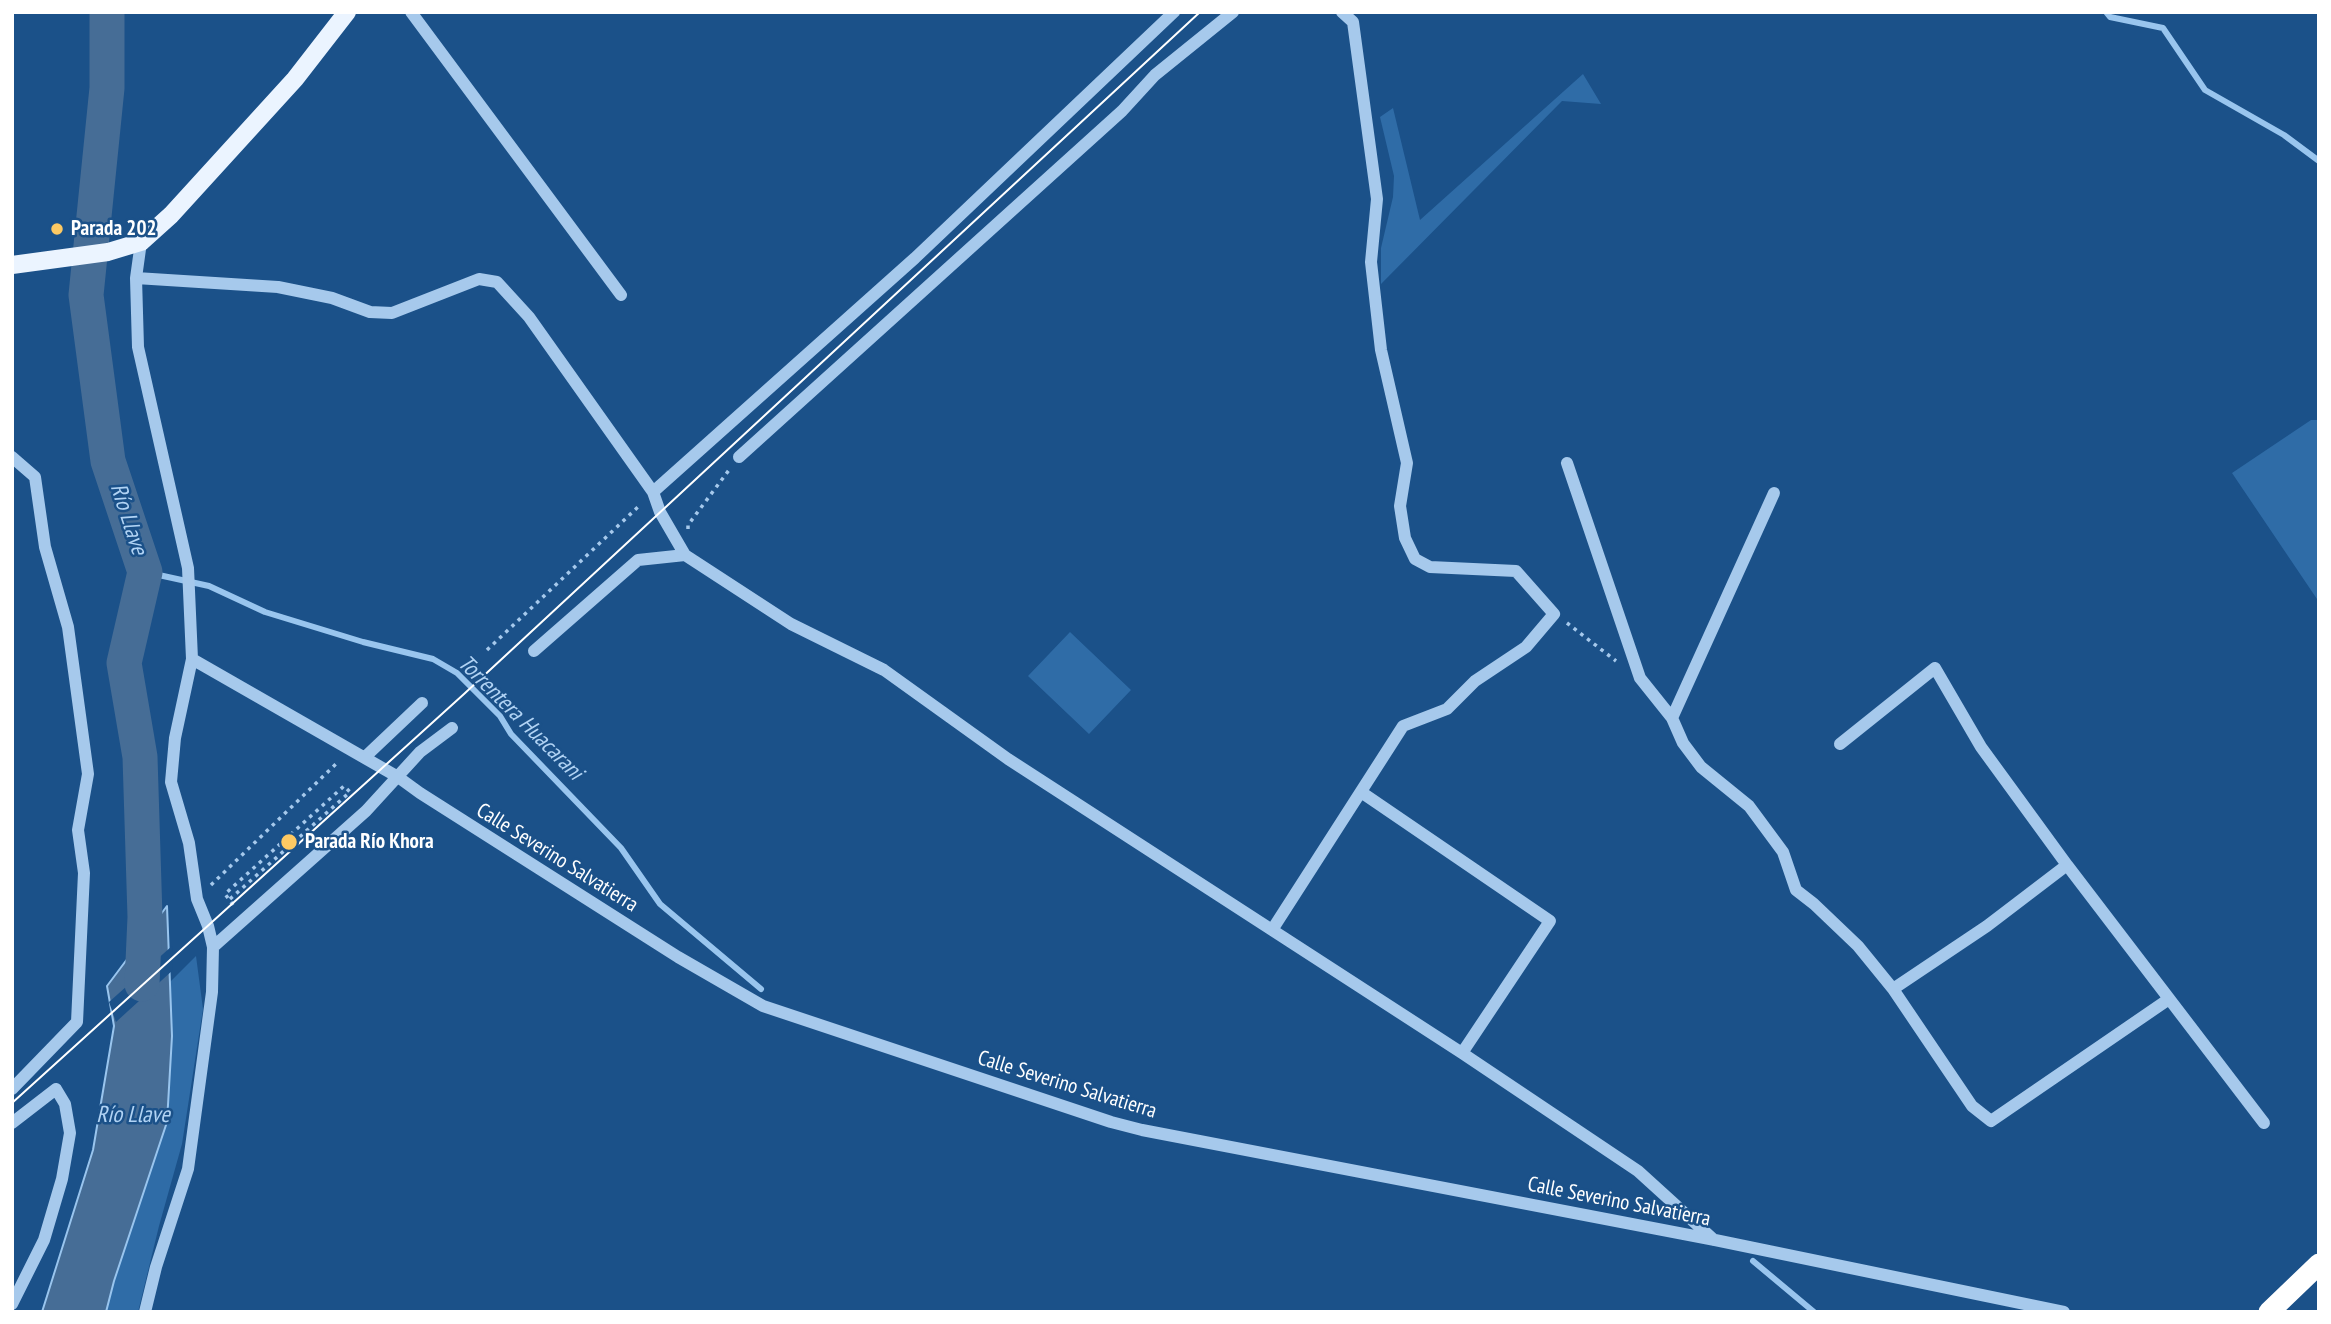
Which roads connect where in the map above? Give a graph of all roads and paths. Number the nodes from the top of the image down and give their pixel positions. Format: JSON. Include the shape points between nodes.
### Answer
{"nodes":[{"id":1,"x":347,"y":12,"type":"edge"},
{"id":2,"x":411,"y":12,"type":"edge"},
{"id":3,"x":1174,"y":12,"type":"edge"},
{"id":4,"x":1233,"y":12,"type":"edge"},
{"id":5,"x":1342,"y":12,"type":"edge"},
{"id":6,"x":141,"y":242,"type":"junction"},
{"id":7,"x":12,"y":265,"type":"edge"},
{"id":8,"x":136,"y":278,"type":"junction"},
{"id":9,"x":621,"y":295,"type":"dead end"},
{"id":10,"x":12,"y":457,"type":"edge"},
{"id":11,"x":739,"y":457,"type":"joint"},
{"id":12,"x":1567,"y":463,"type":"dead end"},
{"id":13,"x":653,"y":492,"type":"junction"},
{"id":14,"x":1774,"y":493,"type":"dead end"},
{"id":15,"x":685,"y":555,"type":"junction"},
{"id":16,"x":1554,"y":614,"type":"junction"},
{"id":17,"x":486,"y":650,"type":"dead end"},
{"id":18,"x":534,"y":651,"type":"dead end"},
{"id":19,"x":192,"y":659,"type":"junction"},
{"id":20,"x":1640,"y":678,"type":"junction"},
{"id":21,"x":422,"y":703,"type":"dead end"},
{"id":22,"x":1672,"y":718,"type":"junction"},
{"id":23,"x":452,"y":728,"type":"dead end"},
{"id":24,"x":1840,"y":744,"type":"dead end"},
{"id":25,"x":351,"y":749,"type":"junction"},
{"id":26,"x":365,"y":757,"type":"junction"},
{"id":27,"x":398,"y":776,"type":"junction"},
{"id":28,"x":1361,"y":792,"type":"junction"},
{"id":29,"x":2067,"y":865,"type":"junction"},
{"id":30,"x":197,"y":899,"type":"junction"},
{"id":31,"x":230,"y":899,"type":"joint"},
{"id":32,"x":1272,"y":930,"type":"junction"},
{"id":33,"x":213,"y":947,"type":"junction"},
{"id":34,"x":1893,"y":989,"type":"junction"},
{"id":35,"x":2169,"y":999,"type":"junction"},
{"id":36,"x":1462,"y":1053,"type":"junction"},
{"id":37,"x":12,"y":1089,"type":"edge"},
{"id":38,"x":12,"y":1123,"type":"edge"},
{"id":39,"x":2264,"y":1123,"type":"dead end"},
{"id":40,"x":1715,"y":1240,"type":"junction"},
{"id":41,"x":2319,"y":1264,"type":"edge"},
{"id":42,"x":12,"y":1304,"type":"edge"},
{"id":43,"x":145,"y":1312,"type":"edge"},
{"id":44,"x":2064,"y":1312,"type":"edge"},
{"id":45,"x":2269,"y":1312,"type":"edge"}],
"edges":[{"from":1,"to":6,"type":"main road","via":[[287,89]]},
{"from":2,"to":9,"type":"street"},
{"from":3,"to":13,"type":"street","via":[[915,258]]},
{"from":4,"to":11,"type":"street","via":[[1156,75],[1122,111]]},
{"from":5,"to":16,"type":"street","via":[[1353,22],[1377,199],[1371,262],[1381,350],[1408,463],[1400,506],[1405,538],[1415,559],[1430,567],[1516,571]]},
{"from":6,"to":7,"type":"main road","via":[[108,252]]},
{"from":6,"to":8,"type":"street"},
{"from":8,"to":13,"type":"street","via":[[278,287],[332,298],[370,312],[392,313],[479,279],[497,282],[529,317]]},
{"from":8,"to":19,"type":"street","via":[[138,346],[188,568]]},
{"from":10,"to":37,"type":"street","via":[[35,477],[45,547],[68,627],[88,774],[78,830],[85,873],[77,1022]]},
{"from":11,"to":15,"type":"path","via":[[688,525]]},
{"from":12,"to":20,"type":"street"},
{"from":13,"to":15,"type":"street"},
{"from":13,"to":17,"type":"path"},
{"from":14,"to":22,"type":"street"},
{"from":15,"to":18,"type":"street","via":[[638,560]]},
{"from":15,"to":32,"type":"street","via":[[791,624],[884,670],[1009,759]]},
{"from":16,"to":20,"type":"path"},
{"from":16,"to":28,"type":"street","via":[[1526,648],[1475,681],[1447,709],[1403,726]]},
{"from":19,"to":25,"type":"street","name":"Calle Severino Salvatierra"},
{"from":19,"to":30,"type":"street","via":[[171,782],[189,843]]},
{"from":20,"to":22,"type":"street"},
{"from":21,"to":26,"type":"street"},
{"from":22,"to":34,"type":"street","via":[[1701,767],[1749,806],[1783,852],[1796,890],[1858,946]]},
{"from":23,"to":27,"type":"street"},
{"from":24,"to":29,"type":"street","via":[[1935,668],[1981,747]]},
{"from":25,"to":26,"type":"street","name":"Calle Severino Salvatierra"},
{"from":25,"to":30,"type":"path"},
{"from":26,"to":27,"type":"street","name":"Calle Severino Salvatierra"},
{"from":27,"to":33,"type":"street","via":[[366,811]]},
{"from":27,"to":40,"type":"street","name":"Calle Severino Salvatierra","via":[[678,957],[763,1006],[1121,1125]]},
{"from":28,"to":32,"type":"street"},
{"from":28,"to":36,"type":"street","via":[[1550,921]]},
{"from":29,"to":34,"type":"street"},
{"from":29,"to":35,"type":"street"},
{"from":30,"to":33,"type":"street"},
{"from":31,"to":31,"type":"path","via":[[225,894],[344,786],[349,792]]},
{"from":32,"to":36,"type":"street"},
{"from":33,"to":43,"type":"street","via":[[212,992],[188,1169]]},
{"from":34,"to":35,"type":"street","via":[[1972,1106],[1991,1121]]},
{"from":35,"to":39,"type":"street"},
{"from":36,"to":40,"type":"street","via":[[1638,1171]]},
{"from":38,"to":42,"type":"street","via":[[56,1090],[65,1104],[70,1133],[44,1240]]},
{"from":40,"to":44,"type":"street","name":"Calle Severino Salvatierra"},
{"from":41,"to":45,"type":"highway"}]}
